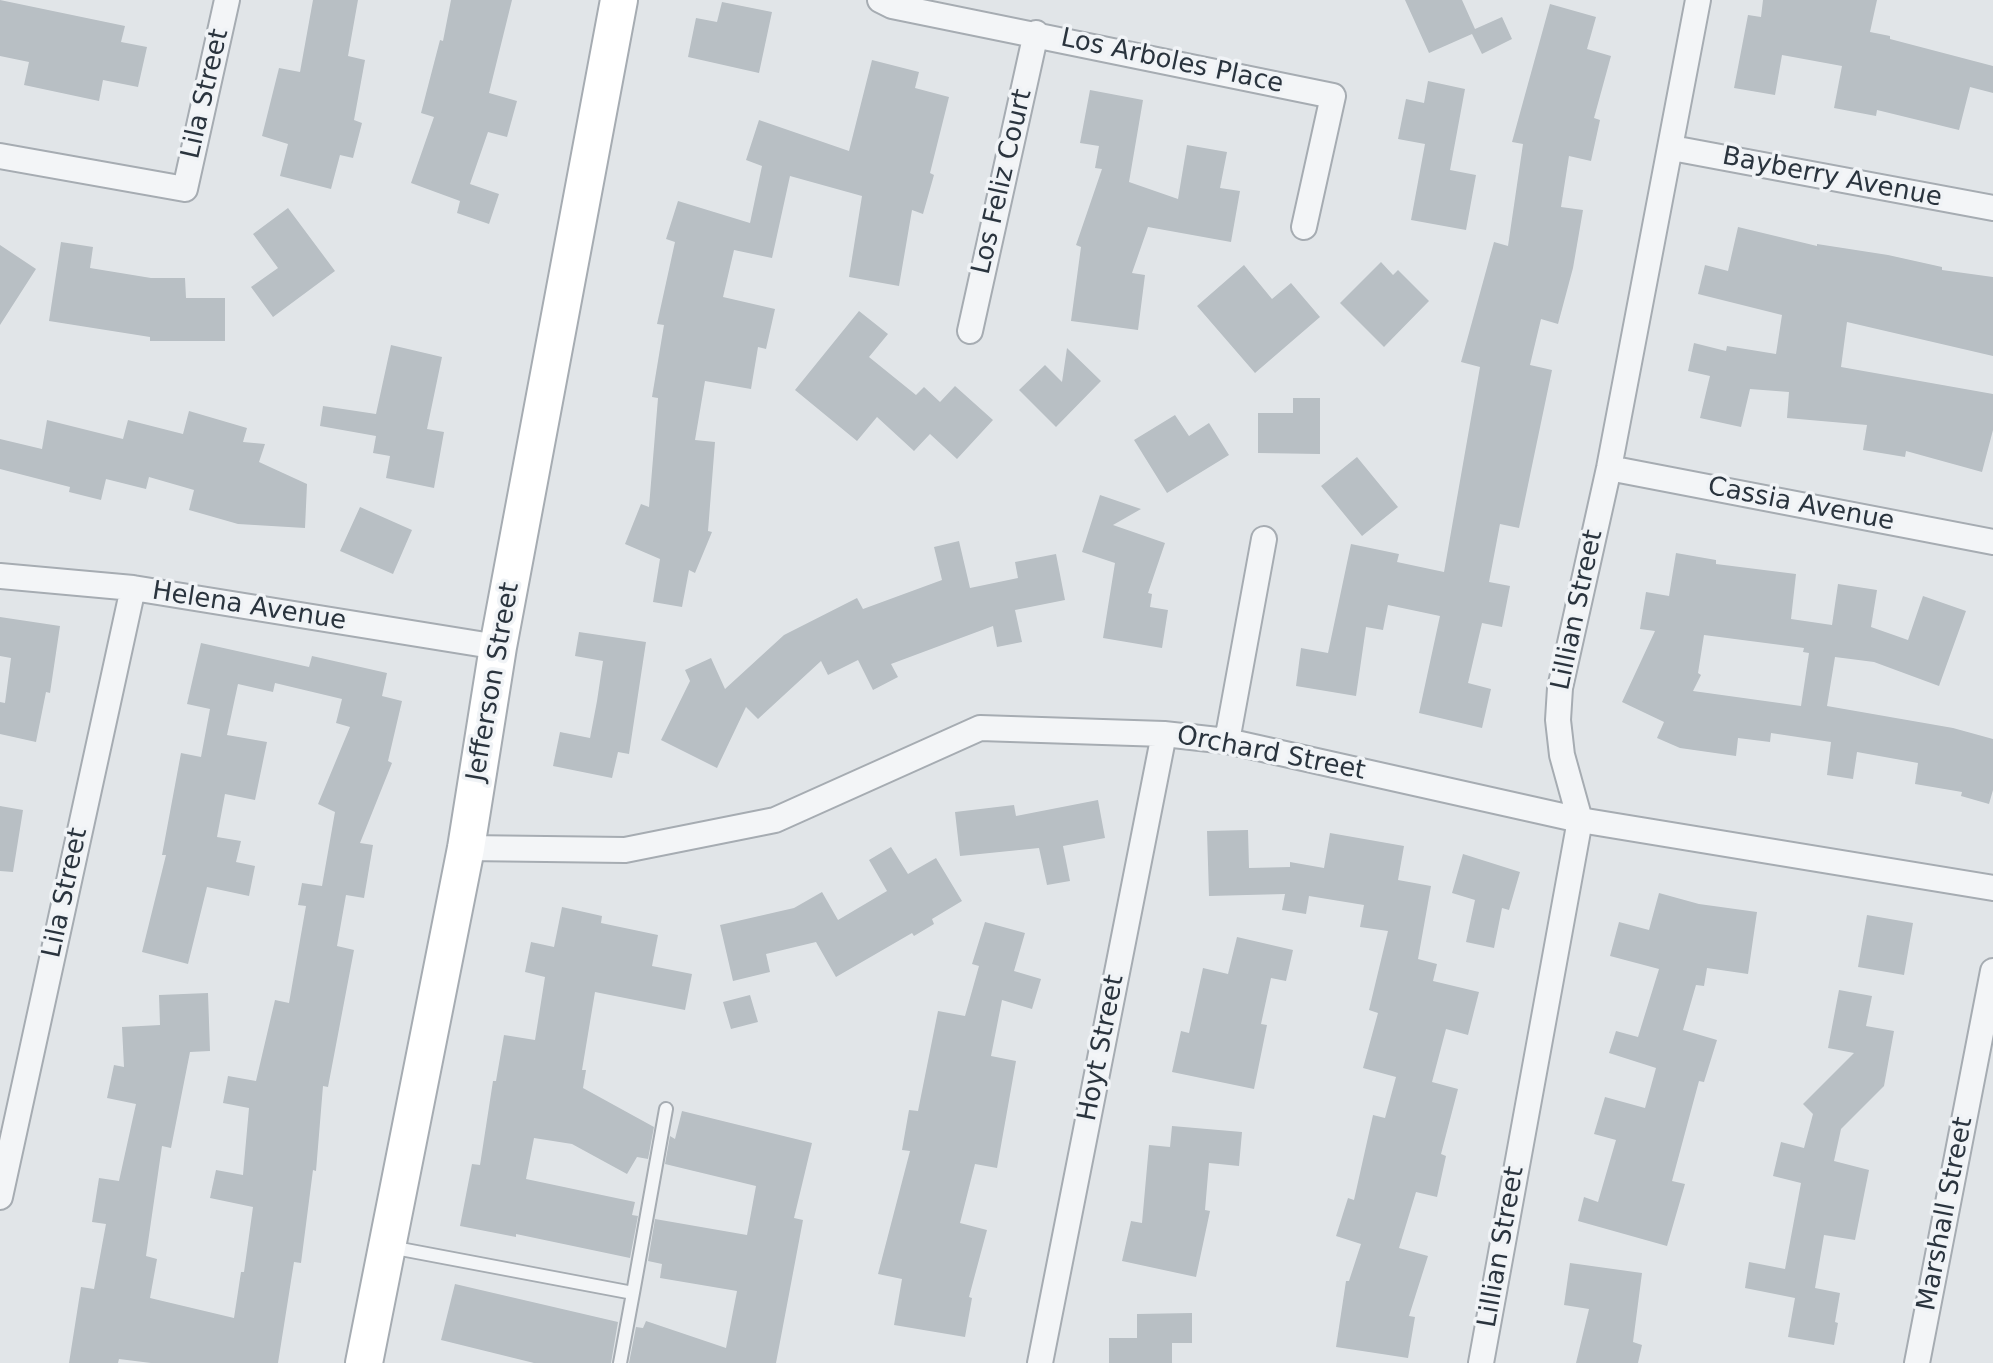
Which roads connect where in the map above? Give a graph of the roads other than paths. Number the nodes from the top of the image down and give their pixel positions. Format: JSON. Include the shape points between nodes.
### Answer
{"nodes":[{"id":1,"x":227,"y":0,"type":"edge"},
{"id":2,"x":619,"y":0,"type":"edge"},
{"id":3,"x":880,"y":0,"type":"edge"},
{"id":4,"x":1698,"y":0,"type":"edge"},
{"id":5,"x":1036,"y":33,"type":"junction"},
{"id":6,"x":1672,"y":148,"type":"junction"},
{"id":7,"x":0,"y":156,"type":"edge"},
{"id":8,"x":1993,"y":208,"type":"edge"},
{"id":9,"x":1304,"y":227,"type":"dead end"},
{"id":10,"x":970,"y":331,"type":"dead end"},
{"id":11,"x":1609,"y":468,"type":"junction"},
{"id":12,"x":1264,"y":539,"type":"dead end"},
{"id":13,"x":1993,"y":542,"type":"edge"},
{"id":14,"x":0,"y":576,"type":"edge"},
{"id":15,"x":133,"y":588,"type":"junction"},
{"id":16,"x":498,"y":647,"type":"junction"},
{"id":17,"x":1164,"y":734,"type":"junction"},
{"id":18,"x":1227,"y":741,"type":"junction"},
{"id":19,"x":1580,"y":820,"type":"junction"},
{"id":20,"x":466,"y":848,"type":"junction"},
{"id":21,"x":1993,"y":888,"type":"edge"},
{"id":22,"x":1993,"y":971,"type":"edge"},
{"id":23,"x":666,"y":1109,"type":"dead end"},
{"id":24,"x":0,"y":1197,"type":"edge"},
{"id":25,"x":387,"y":1246,"type":"junction"},
{"id":26,"x":633,"y":1293,"type":"junction"},
{"id":27,"x":364,"y":1363,"type":"edge"},
{"id":28,"x":620,"y":1363,"type":"edge"},
{"id":29,"x":1040,"y":1363,"type":"edge"},
{"id":30,"x":1481,"y":1363,"type":"edge"},
{"id":31,"x":1917,"y":1363,"type":"edge"}],
"edges":[{"from":1,"to":7,"type":"street","name":"Lila Street","via":[[185,189]]},
{"from":2,"to":16,"type":"street","name":"Jefferson Street"},
{"from":3,"to":5,"type":"street","name":"Los Arboles Place"},
{"from":4,"to":6,"type":"street","name":"Lillian Street"},
{"from":5,"to":9,"type":"street","name":"Los Arboles Place","via":[[1333,96]]},
{"from":5,"to":10,"type":"street","name":"Los Feliz Court"},
{"from":6,"to":8,"type":"street","name":"Bayberry Avenue"},
{"from":6,"to":11,"type":"street","name":"Lillian Street"},
{"from":11,"to":13,"type":"street","name":"Cassia Avenue"},
{"from":11,"to":19,"type":"street","name":"Lillian Street","via":[[1560,688],[1562,755]]},
{"from":12,"to":18,"type":"street"},
{"from":14,"to":15,"type":"street","name":"Helena Avenue"},
{"from":15,"to":16,"type":"street","name":"Helena Avenue"},
{"from":15,"to":24,"type":"street","name":"Lila Street"},
{"from":16,"to":20,"type":"street","name":"Jefferson Street"},
{"from":17,"to":18,"type":"street","name":"Orchard Street"},
{"from":17,"to":20,"type":"street","name":"Orchard Street","via":[[980,728],[775,820],[625,850]]},
{"from":17,"to":29,"type":"street","name":"Hoyt Street"},
{"from":18,"to":19,"type":"street","name":"Orchard Street"},
{"from":19,"to":21,"type":"street","name":"Orchard Street"},
{"from":19,"to":30,"type":"street","name":"Lillian Street"},
{"from":20,"to":25,"type":"street","name":"Jefferson Street"},
{"from":22,"to":31,"type":"street","name":"Marshall Street"},
{"from":23,"to":26,"type":"lane"},
{"from":25,"to":26,"type":"lane"},
{"from":25,"to":27,"type":"street","name":"Jefferson Street"},
{"from":26,"to":28,"type":"lane"}]}
